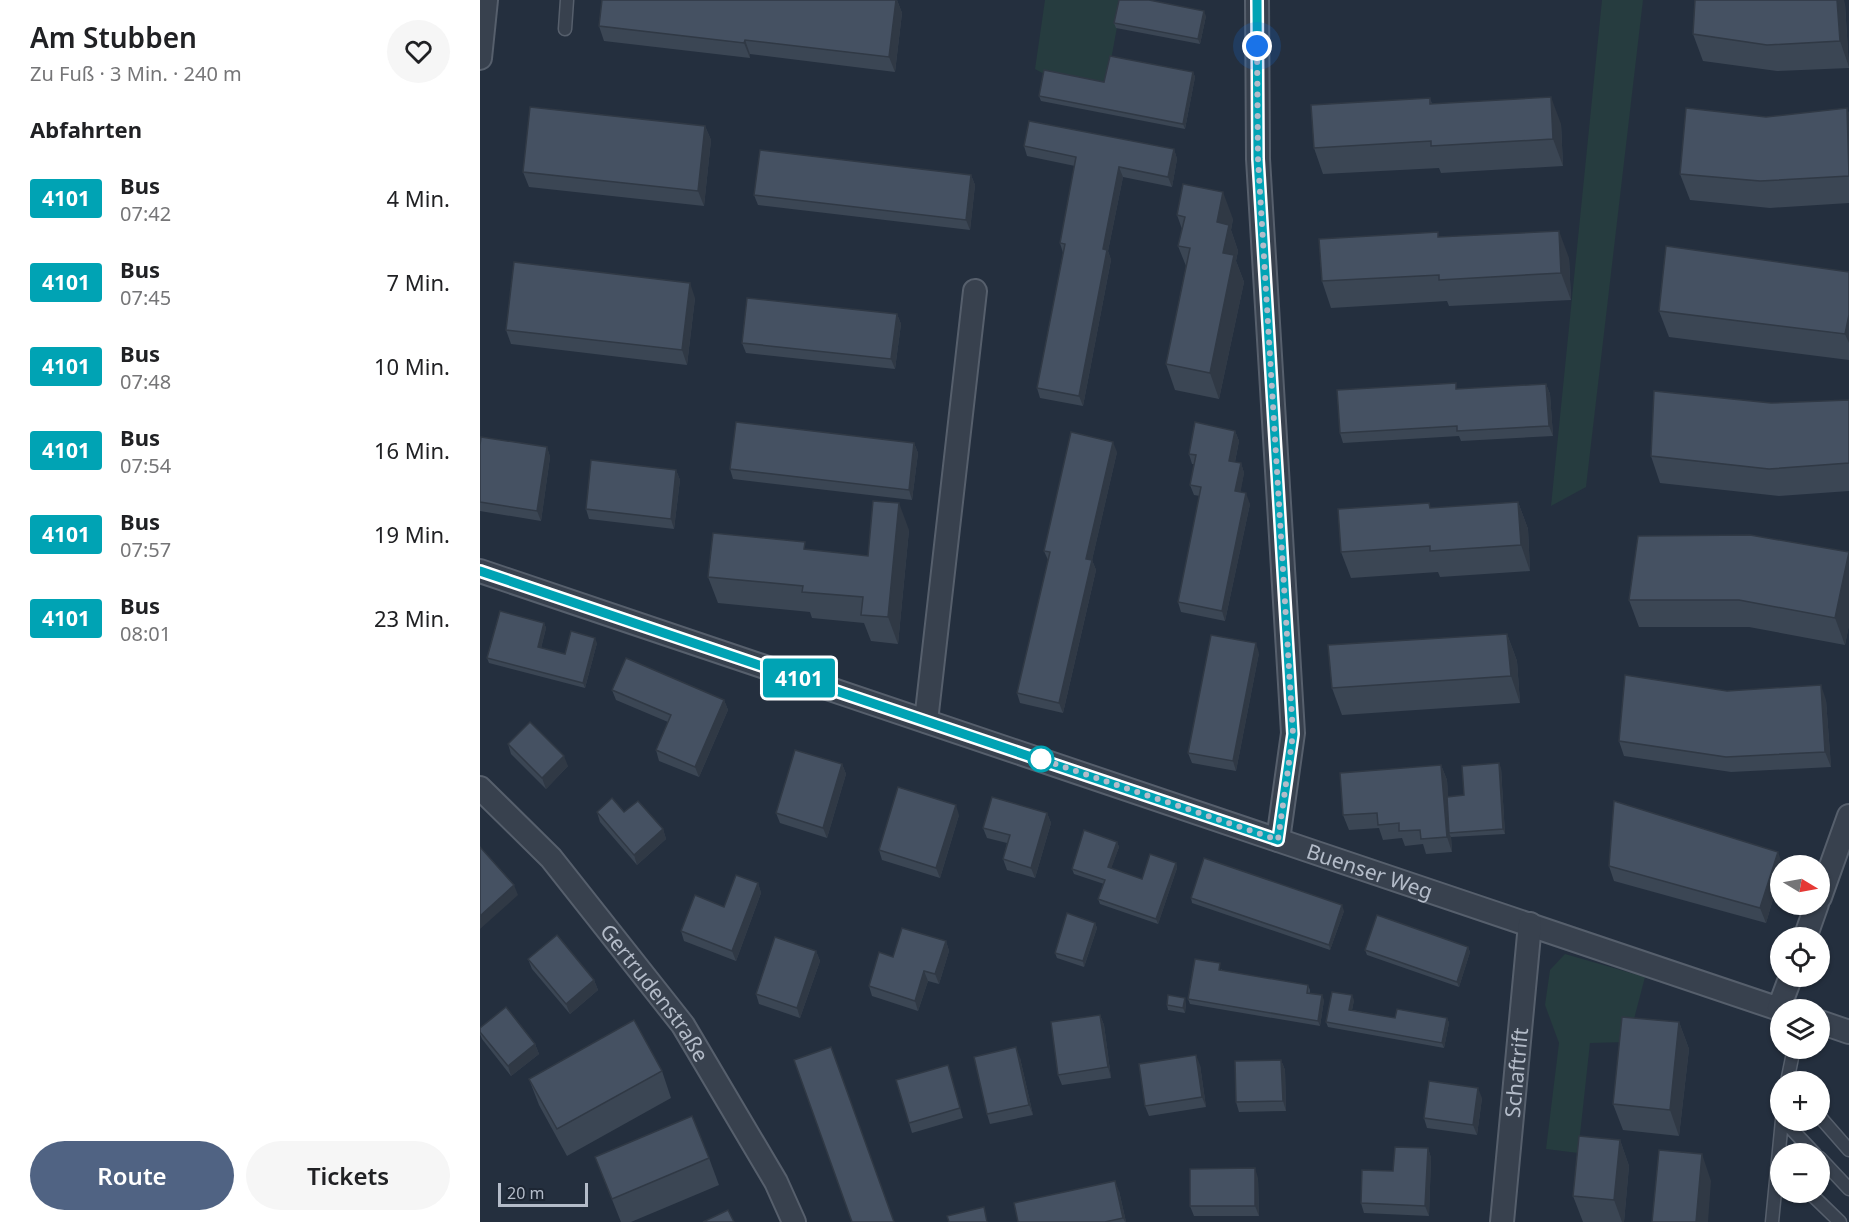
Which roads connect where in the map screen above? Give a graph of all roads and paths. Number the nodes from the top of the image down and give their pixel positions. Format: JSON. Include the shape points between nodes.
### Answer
{"nodes":[{"id":1,"x":486,"y":0,"type":"edge"},
{"id":2,"x":567,"y":0,"type":"edge"},
{"id":3,"x":1257,"y":0,"type":"edge"},
{"id":4,"x":565,"y":29,"type":"dead end"},
{"id":5,"x":480,"y":58,"type":"edge"},
{"id":6,"x":975,"y":291,"type":"dead end"},
{"id":7,"x":480,"y":571,"type":"edge"},
{"id":8,"x":926,"y":721,"type":"junction"},
{"id":9,"x":480,"y":788,"type":"edge"},
{"id":10,"x":1849,"y":816,"type":"edge"},
{"id":11,"x":1278,"y":840,"type":"junction"},
{"id":12,"x":1830,"y":869,"type":"edge"},
{"id":13,"x":1530,"y":924,"type":"junction"},
{"id":14,"x":1770,"y":1005,"type":"edge"},
{"id":15,"x":1830,"y":1025,"type":"edge"},
{"id":16,"x":1849,"y":1032,"type":"edge"},
{"id":17,"x":1830,"y":1128,"type":"edge"},
{"id":18,"x":1793,"y":1131,"type":"edge"},
{"id":19,"x":1804,"y":1143,"type":"edge"},
{"id":20,"x":1849,"y":1150,"type":"edge"},
{"id":21,"x":1830,"y":1169,"type":"edge"},
{"id":22,"x":1849,"y":1189,"type":"edge"},
{"id":23,"x":1774,"y":1203,"type":"edge"},
{"id":24,"x":1820,"y":1203,"type":"edge"},
{"id":25,"x":794,"y":1222,"type":"edge"},
{"id":26,"x":1502,"y":1222,"type":"edge"},
{"id":27,"x":1772,"y":1222,"type":"edge"},
{"id":28,"x":1840,"y":1222,"type":"edge"}],
"edges":[{"from":1,"to":5,"type":"street"},
{"from":2,"to":4,"type":"lane"},
{"from":3,"to":11,"type":"street","via":[[1258,159],[1293,734]]},
{"from":6,"to":8,"type":"street"},
{"from":7,"to":8,"type":"street","name":"Buenser Weg"},
{"from":8,"to":11,"type":"street","name":"Buenser Weg"},
{"from":9,"to":25,"type":"street","name":"Gertrudenstraße","via":[[551,858],[683,1025],[776,1182]]},
{"from":10,"to":12,"type":"street"},
{"from":11,"to":13,"type":"street","name":"Buenser Weg"},
{"from":13,"to":14,"type":"street","name":"Buenser Weg"},
{"from":13,"to":26,"type":"street","name":"Schaftrift"},
{"from":15,"to":16,"type":"street"},
{"from":17,"to":20,"type":"lane"},
{"from":18,"to":19,"type":"lane"},
{"from":21,"to":22,"type":"lane"},
{"from":23,"to":27,"type":"lane"},
{"from":24,"to":28,"type":"lane"}]}
